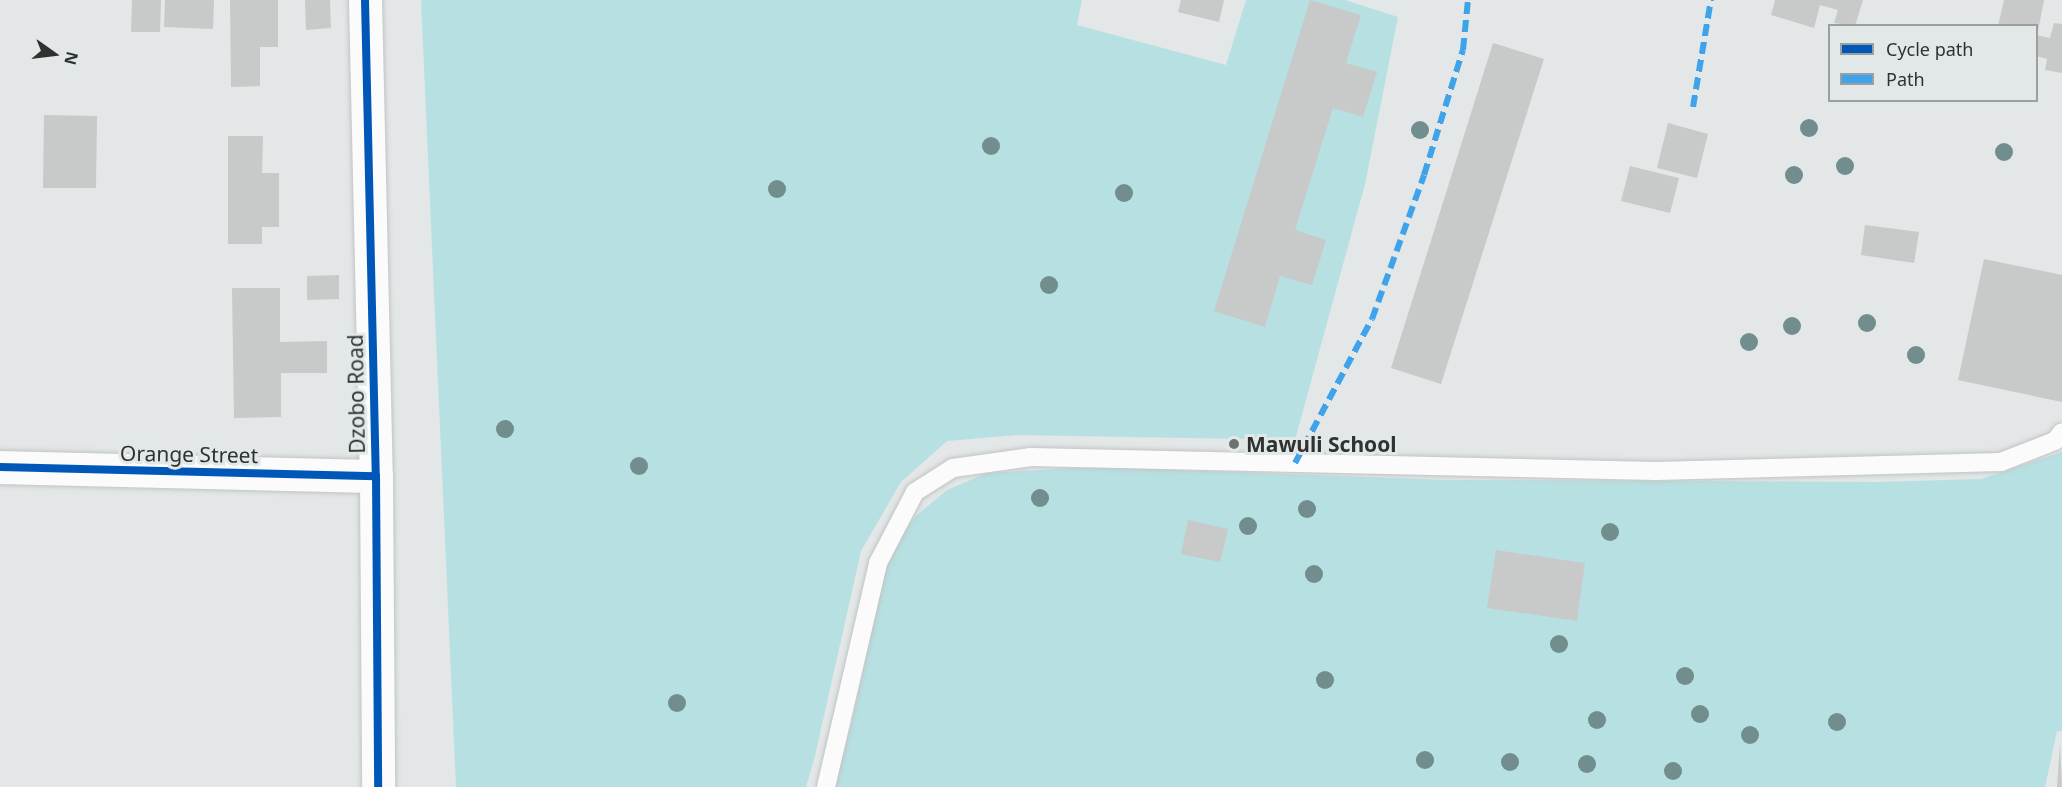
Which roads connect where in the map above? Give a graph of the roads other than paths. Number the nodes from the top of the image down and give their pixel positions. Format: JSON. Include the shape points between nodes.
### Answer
{"nodes":[{"id":1,"x":365,"y":0,"type":"edge"},
{"id":2,"x":2062,"y":432,"type":"edge"},
{"id":3,"x":0,"y":467,"type":"edge"},
{"id":4,"x":376,"y":476,"type":"junction"},
{"id":5,"x":378,"y":787,"type":"edge"},
{"id":6,"x":826,"y":787,"type":"edge"}],
"edges":[{"from":1,"to":4,"type":"street","name":"Dzobo Road"},
{"from":2,"to":6,"type":"lane","via":[[2055,441],[2001,462],[1656,471],[1031,458],[952,468],[915,492],[878,564]]},
{"from":3,"to":4,"type":"street","name":"Orange Street"},
{"from":4,"to":5,"type":"street","name":"Dzobo Road"}]}
